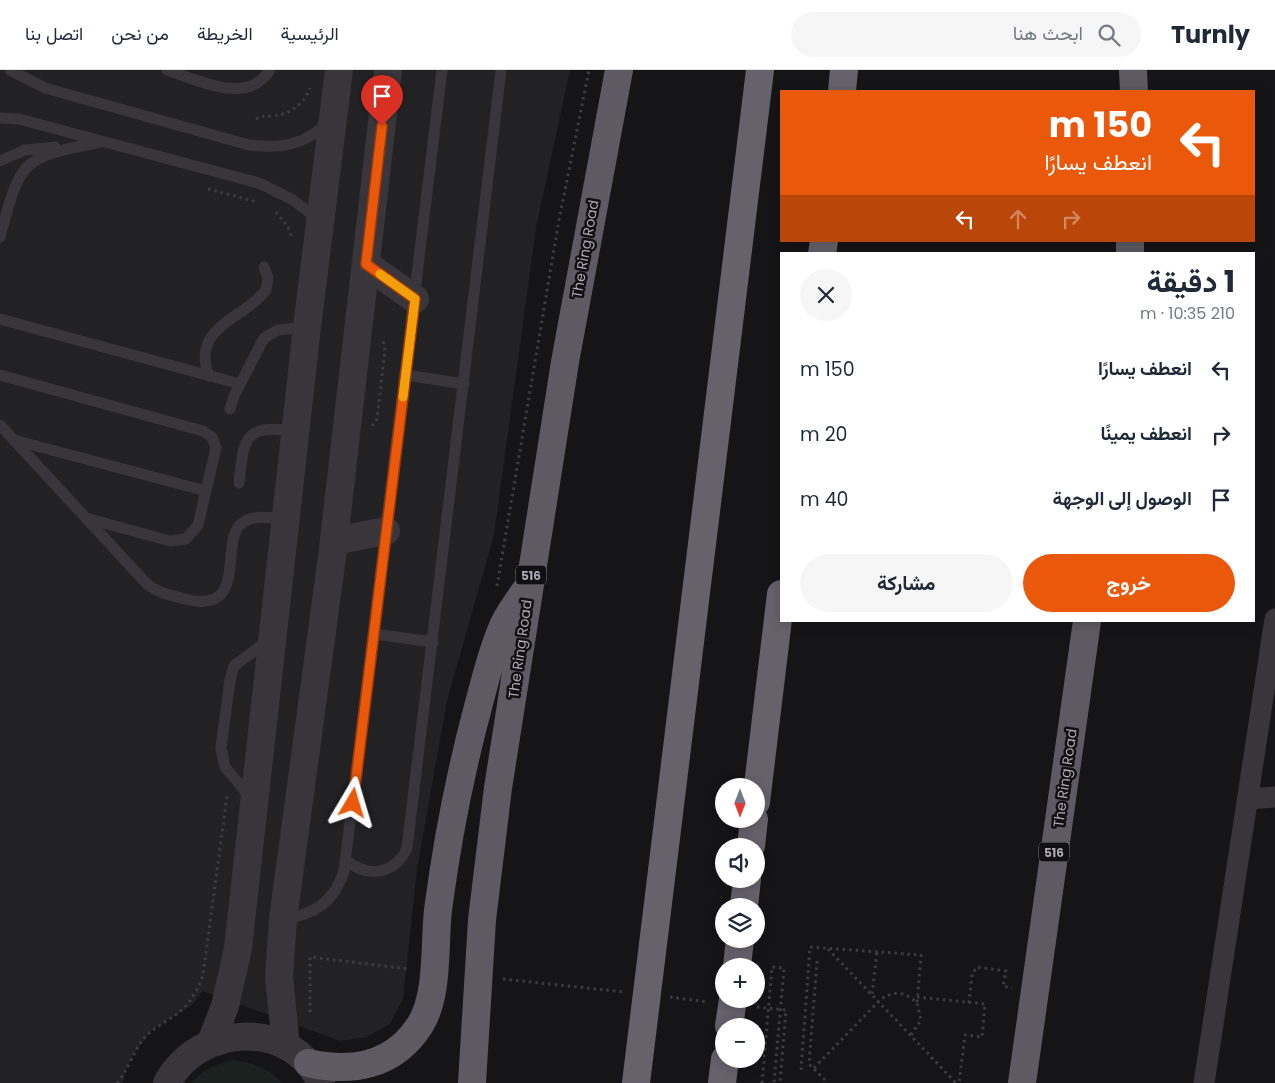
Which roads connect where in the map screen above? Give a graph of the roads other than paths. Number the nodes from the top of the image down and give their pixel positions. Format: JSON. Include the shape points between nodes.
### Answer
{"nodes":[{"id":1,"x":10,"y":70,"type":"edge"},
{"id":2,"x":167,"y":70,"type":"edge"},
{"id":3,"x":270,"y":70,"type":"edge"},
{"id":4,"x":339,"y":70,"type":"edge"},
{"id":5,"x":388,"y":70,"type":"edge"},
{"id":6,"x":442,"y":70,"type":"edge"},
{"id":7,"x":501,"y":70,"type":"edge"},
{"id":8,"x":619,"y":70,"type":"edge"},
{"id":9,"x":760,"y":70,"type":"edge"},
{"id":10,"x":844,"y":70,"type":"edge"},
{"id":11,"x":1133,"y":70,"type":"edge"},
{"id":12,"x":842,"y":90,"type":"edge"},
{"id":13,"x":1134,"y":90,"type":"edge"},
{"id":14,"x":333,"y":116,"type":"junction"},
{"id":15,"x":0,"y":118,"type":"edge"},
{"id":16,"x":104,"y":141,"type":"junction"},
{"id":17,"x":67,"y":149,"type":"junction"},
{"id":18,"x":0,"y":161,"type":"edge"},
{"id":19,"x":321,"y":222,"type":"junction"},
{"id":20,"x":0,"y":236,"type":"edge"},
{"id":21,"x":366,"y":264,"type":"junction"},
{"id":22,"x":264,"y":267,"type":"dead end"},
{"id":23,"x":415,"y":299,"type":"junction"},
{"id":24,"x":0,"y":319,"type":"edge"},
{"id":25,"x":307,"y":327,"type":"junction"},
{"id":26,"x":0,"y":375,"type":"edge"},
{"id":27,"x":406,"y":375,"type":"junction"},
{"id":28,"x":209,"y":376,"type":"junction"},
{"id":29,"x":240,"y":384,"type":"junction"},
{"id":30,"x":464,"y":384,"type":"junction"},
{"id":31,"x":230,"y":409,"type":"dead end"},
{"id":32,"x":0,"y":424,"type":"edge"},
{"id":33,"x":295,"y":430,"type":"junction"},
{"id":34,"x":14,"y":440,"type":"junction"},
{"id":35,"x":239,"y":483,"type":"dead end"},
{"id":36,"x":206,"y":491,"type":"junction"},
{"id":37,"x":86,"y":518,"type":"junction"},
{"id":38,"x":286,"y":519,"type":"junction"},
{"id":39,"x":386,"y":531,"type":"junction"},
{"id":40,"x":334,"y":541,"type":"junction"},
{"id":41,"x":529,"y":584,"type":"junction"},
{"id":42,"x":780,"y":602,"type":"edge"},
{"id":43,"x":1275,"y":619,"type":"edge"},
{"id":44,"x":1087,"y":622,"type":"edge"},
{"id":45,"x":374,"y":634,"type":"junction"},
{"id":46,"x":274,"y":636,"type":"junction"},
{"id":47,"x":433,"y":642,"type":"junction"},
{"id":48,"x":759,"y":778,"type":"edge"},
{"id":49,"x":1275,"y":797,"type":"edge"},
{"id":50,"x":1248,"y":799,"type":"junction"},
{"id":51,"x":254,"y":802,"type":"junction"},
{"id":52,"x":346,"y":860,"type":"junction"},
{"id":53,"x":283,"y":919,"type":"junction"},
{"id":54,"x":211,"y":1042,"type":"junction"},
{"id":55,"x":286,"y":1046,"type":"junction"},
{"id":56,"x":724,"y":1068,"type":"edge"},
{"id":57,"x":314,"y":1073,"type":"edge"},
{"id":58,"x":167,"y":1083,"type":"edge"},
{"id":59,"x":472,"y":1083,"type":"edge"},
{"id":60,"x":636,"y":1083,"type":"edge"},
{"id":61,"x":722,"y":1083,"type":"edge"},
{"id":62,"x":1022,"y":1083,"type":"edge"},
{"id":63,"x":1204,"y":1083,"type":"edge"}],
"edges":[{"from":1,"to":14,"type":"lane","via":[[45,88],[249,145],[290,145],[322,128]]},
{"from":2,"to":3,"type":"lane","via":[[228,89],[252,85]]},
{"from":4,"to":14,"type":"street"},
{"from":5,"to":21,"type":"street"},
{"from":6,"to":23,"type":"lane"},
{"from":7,"to":30,"type":"lane"},
{"from":8,"to":41,"type":"highway","name":"The Ring Road","number":"516","via":[[566,353]]},
{"from":9,"to":60,"type":"highway"},
{"from":10,"to":12,"type":"highway"},
{"from":11,"to":13,"type":"highway"},
{"from":14,"to":19,"type":"street"},
{"from":15,"to":16,"type":"lane","via":[[19,119]]},
{"from":16,"to":17,"type":"lane"},
{"from":16,"to":19,"type":"lane","via":[[258,183],[294,200]]},
{"from":17,"to":18,"type":"lane","via":[[46,147],[26,150]]},
{"from":17,"to":20,"type":"lane","via":[[35,159],[18,176]]},
{"from":19,"to":25,"type":"street"},
{"from":21,"to":23,"type":"street"},
{"from":21,"to":40,"type":"street"},
{"from":22,"to":28,"type":"lane","via":[[268,278],[263,295],[219,327],[208,343],[206,368]]},
{"from":23,"to":27,"type":"lane"},
{"from":24,"to":28,"type":"lane"},
{"from":25,"to":29,"type":"lane","via":[[278,330],[264,338]]},
{"from":25,"to":33,"type":"street"},
{"from":26,"to":36,"type":"lane","via":[[208,434],[216,448]]},
{"from":27,"to":30,"type":"lane"},
{"from":27,"to":39,"type":"lane"},
{"from":28,"to":29,"type":"lane"},
{"from":29,"to":31,"type":"lane"},
{"from":30,"to":47,"type":"lane"},
{"from":32,"to":34,"type":"lane"},
{"from":33,"to":35,"type":"lane","via":[[271,427],[251,436],[243,450]]},
{"from":33,"to":38,"type":"street"},
{"from":34,"to":36,"type":"lane"},
{"from":34,"to":37,"type":"lane"},
{"from":36,"to":37,"type":"lane","via":[[195,531],[178,542]]},
{"from":37,"to":38,"type":"lane","via":[[152,589],[194,602],[218,596],[228,583],[234,538],[239,526],[254,518]]},
{"from":38,"to":46,"type":"street"},
{"from":39,"to":40,"type":"street"},
{"from":39,"to":45,"type":"lane"},
{"from":40,"to":53,"type":"street"},
{"from":41,"to":57,"type":"highway","via":[[501,631],[471,733],[442,879],[432,991],[421,1024],[397,1050],[364,1066]]},
{"from":41,"to":59,"type":"highway","name":"The Ring Road","number":"516","via":[[489,854]]},
{"from":42,"to":48,"type":"highway"},
{"from":43,"to":50,"type":"street"},
{"from":44,"to":62,"type":"highway","name":"The Ring Road","number":"516"},
{"from":45,"to":47,"type":"lane"},
{"from":45,"to":52,"type":"lane"},
{"from":46,"to":51,"type":"street"},
{"from":46,"to":51,"type":"lane","via":[[234,666],[221,748],[225,767]]},
{"from":47,"to":52,"type":"lane","via":[[407,848],[397,863],[380,872],[362,870]]},
{"from":49,"to":50,"type":"street"},
{"from":50,"to":63,"type":"street"},
{"from":51,"to":54,"type":"street","via":[[234,969],[225,1006]]},
{"from":52,"to":53,"type":"lane","via":[[340,884],[324,906],[304,915]]},
{"from":53,"to":55,"type":"street","via":[[279,976]]},
{"from":54,"to":55,"type":"street","via":[[245,1036],[262,1037]]},
{"from":54,"to":58,"type":"street","via":[[184,1060]]},
{"from":55,"to":57,"type":"street"},
{"from":56,"to":61,"type":"highway"}]}
